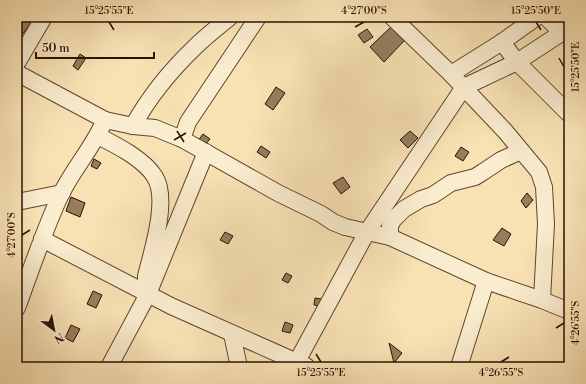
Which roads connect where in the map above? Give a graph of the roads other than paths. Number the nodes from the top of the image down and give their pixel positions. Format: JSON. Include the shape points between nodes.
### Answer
{"nodes":[{"id":1,"x":44,"y":17,"type":"edge"},
{"id":2,"x":230,"y":17,"type":"edge"},
{"id":3,"x":258,"y":17,"type":"edge"},
{"id":4,"x":392,"y":17,"type":"edge"},
{"id":5,"x":537,"y":17,"type":"edge"},
{"id":6,"x":546,"y":17,"type":"edge"},
{"id":7,"x":566,"y":31,"type":"edge"},
{"id":8,"x":502,"y":42,"type":"junction"},
{"id":9,"x":517,"y":62,"type":"junction"},
{"id":10,"x":17,"y":64,"type":"edge"},
{"id":11,"x":17,"y":73,"type":"edge"},
{"id":12,"x":451,"y":74,"type":"junction"},
{"id":13,"x":464,"y":87,"type":"junction"},
{"id":14,"x":569,"y":114,"type":"edge"},
{"id":15,"x":105,"y":120,"type":"junction"},
{"id":16,"x":133,"y":126,"type":"junction"},
{"id":17,"x":98,"y":136,"type":"junction"},
{"id":18,"x":182,"y":139,"type":"junction"},
{"id":19,"x":521,"y":150,"type":"junction"},
{"id":20,"x":206,"y":152,"type":"junction"},
{"id":21,"x":62,"y":193,"type":"junction"},
{"id":22,"x":17,"y":202,"type":"edge"},
{"id":23,"x":367,"y":232,"type":"junction"},
{"id":24,"x":390,"y":237,"type":"junction"},
{"id":25,"x":42,"y":240,"type":"junction"},
{"id":26,"x":486,"y":281,"type":"junction"},
{"id":27,"x":149,"y":291,"type":"junction"},
{"id":28,"x":542,"y":300,"type":"junction"},
{"id":29,"x":17,"y":308,"type":"edge"},
{"id":30,"x":569,"y":311,"type":"edge"},
{"id":31,"x":232,"y":334,"type":"junction"},
{"id":32,"x":300,"y":365,"type":"edge"},
{"id":33,"x":109,"y":367,"type":"edge"},
{"id":34,"x":239,"y":367,"type":"edge"},
{"id":35,"x":459,"y":367,"type":"edge"}],
"edges":[{"from":1,"to":10,"type":"street"},
{"from":2,"to":16,"type":"street","via":[[182,59],[143,108]]},
{"from":3,"to":18,"type":"street","via":[[188,122]]},
{"from":4,"to":12,"type":"street"},
{"from":5,"to":8,"type":"street"},
{"from":6,"to":7,"type":"street"},
{"from":7,"to":9,"type":"street"},
{"from":8,"to":9,"type":"street"},
{"from":8,"to":12,"type":"street"},
{"from":9,"to":13,"type":"street"},
{"from":9,"to":14,"type":"street"},
{"from":11,"to":15,"type":"street"},
{"from":12,"to":13,"type":"street"},
{"from":13,"to":19,"type":"street"},
{"from":13,"to":23,"type":"street"},
{"from":15,"to":16,"type":"street"},
{"from":15,"to":17,"type":"street"},
{"from":16,"to":18,"type":"street","via":[[155,128]]},
{"from":17,"to":21,"type":"street"},
{"from":17,"to":27,"type":"street","via":[[136,159],[155,176],[159,186],[157,235],[146,276]]},
{"from":18,"to":20,"type":"street"},
{"from":19,"to":24,"type":"street","via":[[475,177],[451,183],[404,209],[393,220]]},
{"from":19,"to":28,"type":"street","via":[[539,172],[544,187],[546,224]]},
{"from":20,"to":23,"type":"street","via":[[333,222]]},
{"from":20,"to":27,"type":"street"},
{"from":21,"to":22,"type":"street"},
{"from":21,"to":25,"type":"street"},
{"from":23,"to":24,"type":"street"},
{"from":23,"to":32,"type":"street"},
{"from":24,"to":26,"type":"street"},
{"from":25,"to":27,"type":"street"},
{"from":25,"to":29,"type":"street"},
{"from":26,"to":28,"type":"street"},
{"from":26,"to":35,"type":"street"},
{"from":27,"to":31,"type":"street"},
{"from":27,"to":33,"type":"street"},
{"from":28,"to":30,"type":"street"},
{"from":31,"to":32,"type":"street"},
{"from":31,"to":34,"type":"street"}]}
